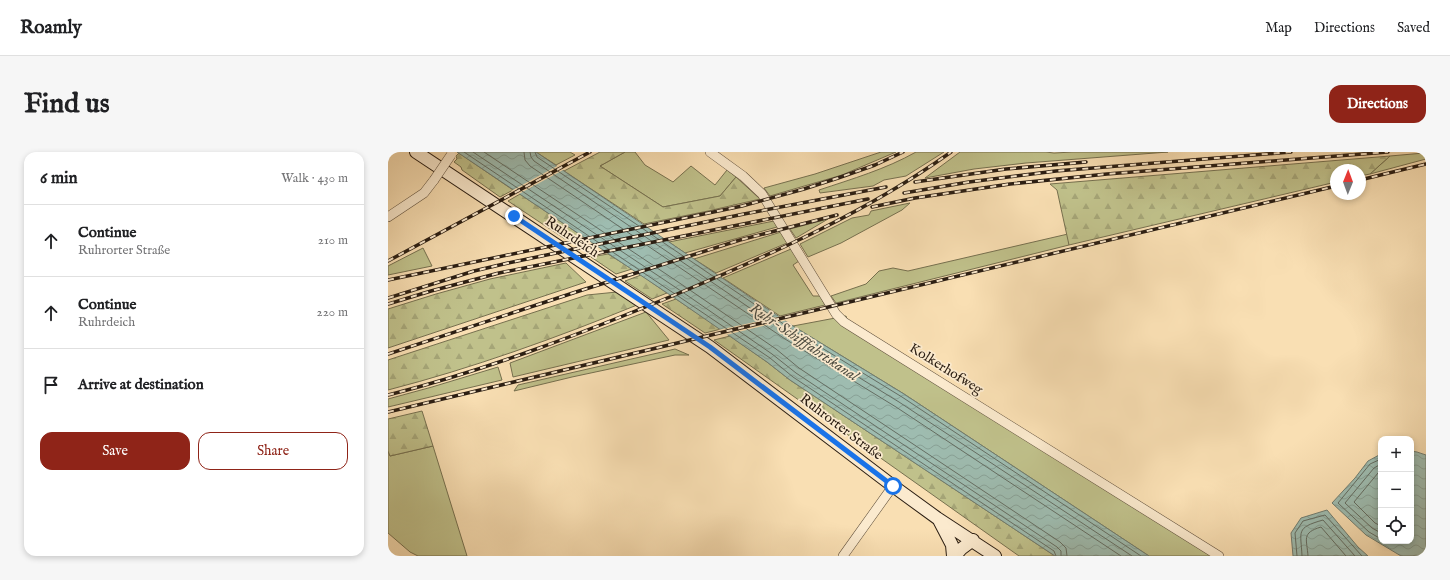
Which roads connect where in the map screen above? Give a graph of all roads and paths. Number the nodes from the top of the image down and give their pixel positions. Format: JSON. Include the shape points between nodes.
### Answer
{"nodes":[{"id":1,"x":416,"y":152,"type":"edge"},
{"id":2,"x":453,"y":152,"type":"edge"},
{"id":3,"x":710,"y":152,"type":"edge"},
{"id":4,"x":388,"y":217,"type":"edge"},
{"id":5,"x":710,"y":347,"type":"joint"},
{"id":6,"x":893,"y":486,"type":"junction"},
{"id":7,"x":937,"y":518,"type":"junction"},
{"id":8,"x":973,"y":540,"type":"junction"},
{"id":9,"x":843,"y":556,"type":"edge"},
{"id":10,"x":954,"y":556,"type":"edge"},
{"id":11,"x":967,"y":556,"type":"edge"},
{"id":12,"x":995,"y":556,"type":"edge"},
{"id":13,"x":1219,"y":556,"type":"edge"}],
"edges":[{"from":1,"to":5,"type":"main road","name":"Ruhrdeich"},
{"from":2,"to":4,"type":"street","bridge":true,"via":[[424,194]]},
{"from":3,"to":13,"type":"street","name":"Kolkerhofweg","via":[[743,176],[762,194],[836,314],[844,322]]},
{"from":5,"to":6,"type":"main road","name":"Ruhrorter Straße"},
{"from":6,"to":7,"type":"main road","name":"Ruhrorter Straße"},
{"from":6,"to":9,"type":"street"},
{"from":7,"to":8,"type":"main road","name":"Ruhrorter Straße"},
{"from":7,"to":10,"type":"main road","via":[[952,544]]},
{"from":8,"to":10,"type":"main road"},
{"from":8,"to":11,"type":"main road"},
{"from":8,"to":12,"type":"main road","name":"Ruhrorter Straße"}]}
